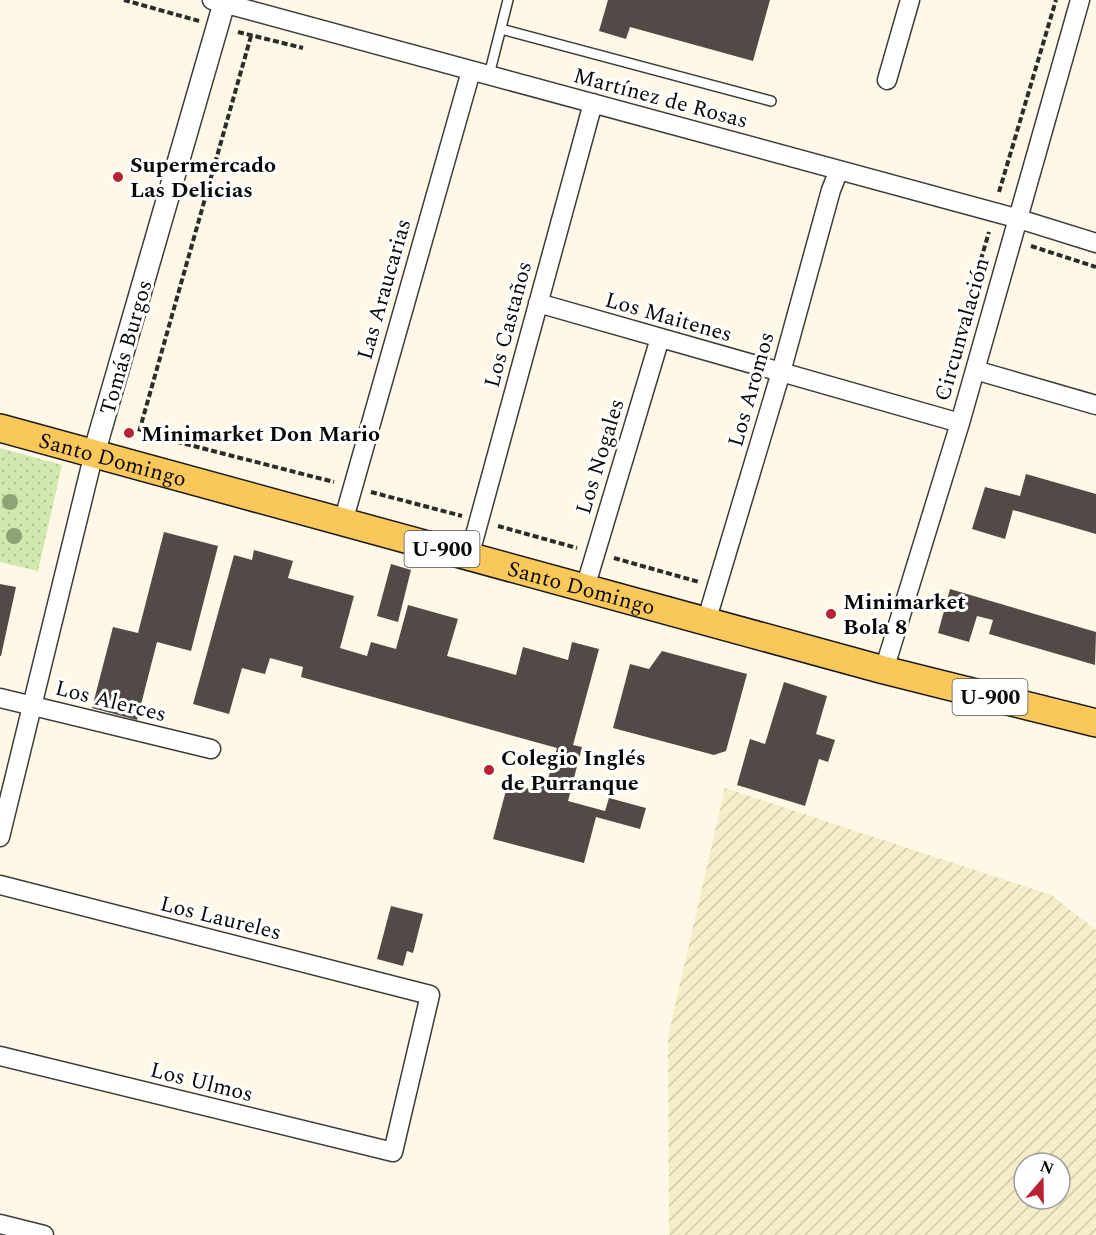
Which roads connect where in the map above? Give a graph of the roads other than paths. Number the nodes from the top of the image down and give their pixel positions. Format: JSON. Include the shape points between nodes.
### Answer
{"nodes":[{"id":1,"x":508,"y":0,"type":"edge"},
{"id":2,"x":910,"y":0,"type":"edge"},
{"id":3,"x":1080,"y":0,"type":"edge"},
{"id":4,"x":220,"y":1,"type":"edge"},
{"id":5,"x":501,"y":29,"type":"junction"},
{"id":6,"x":480,"y":73,"type":"junction"},
{"id":7,"x":886,"y":80,"type":"dead end"},
{"id":8,"x":771,"y":101,"type":"dead end"},
{"id":9,"x":592,"y":103,"type":"junction"},
{"id":10,"x":839,"y":170,"type":"junction"},
{"id":11,"x":1016,"y":218,"type":"junction"},
{"id":12,"x":1096,"y":243,"type":"edge"},
{"id":13,"x":538,"y":303,"type":"junction"},
{"id":14,"x":660,"y":338,"type":"junction"},
{"id":15,"x":975,"y":370,"type":"junction"},
{"id":16,"x":781,"y":372,"type":"junction"},
{"id":17,"x":1096,"y":405,"type":"edge"},
{"id":18,"x":960,"y":423,"type":"junction"},
{"id":19,"x":0,"y":428,"type":"edge"},
{"id":20,"x":94,"y":453,"type":"junction"},
{"id":21,"x":343,"y":522,"type":"junction"},
{"id":22,"x":469,"y":557,"type":"junction"},
{"id":23,"x":585,"y":588,"type":"junction"},
{"id":24,"x":706,"y":622,"type":"junction"},
{"id":25,"x":884,"y":670,"type":"junction"},
{"id":26,"x":0,"y":698,"type":"edge"},
{"id":27,"x":32,"y":706,"type":"junction"},
{"id":28,"x":1096,"y":723,"type":"edge"},
{"id":29,"x":211,"y":749,"type":"dead end"},
{"id":30,"x":0,"y":837,"type":"edge"},
{"id":31,"x":0,"y":885,"type":"edge"},
{"id":32,"x":0,"y":1056,"type":"edge"},
{"id":33,"x":393,"y":1152,"type":"joint"},
{"id":34,"x":0,"y":1224,"type":"edge"},
{"id":35,"x":44,"y":1235,"type":"edge"}],
"edges":[{"from":1,"to":5,"type":"lane"},
{"from":2,"to":7,"type":"street"},
{"from":3,"to":11,"type":"street","name":"Circunvalación"},
{"from":4,"to":6,"type":"street","name":"Martínez de Rosas"},
{"from":4,"to":20,"type":"street","name":"Tomás Burgos","via":[[217,26]]},
{"from":5,"to":6,"type":"lane"},
{"from":5,"to":8,"type":"lane"},
{"from":6,"to":9,"type":"street","name":"Martínez de Rosas"},
{"from":6,"to":21,"type":"street","name":"Las Araucarias"},
{"from":9,"to":10,"type":"street","name":"Martínez de Rosas"},
{"from":9,"to":13,"type":"street","name":"Los Castaños"},
{"from":10,"to":11,"type":"street","name":"Martínez de Rosas"},
{"from":10,"to":16,"type":"street","name":"Los Aromos"},
{"from":11,"to":12,"type":"street","name":"Martínez de Rosas"},
{"from":11,"to":15,"type":"street","name":"Circunvalación"},
{"from":13,"to":14,"type":"street","name":"Los Maitenes"},
{"from":13,"to":22,"type":"street","name":"Los Castaños"},
{"from":14,"to":16,"type":"street","name":"Los Maitenes"},
{"from":14,"to":23,"type":"street","name":"Los Nogales"},
{"from":15,"to":17,"type":"street"},
{"from":15,"to":18,"type":"street","name":"Circunvalación"},
{"from":16,"to":18,"type":"street","name":"Los Maitenes"},
{"from":16,"to":24,"type":"street","name":"Los Aromos"},
{"from":18,"to":25,"type":"street","name":"Circunvalación"},
{"from":19,"to":20,"type":"main road","name":"Santo Domingo","number":"U-900"},
{"from":20,"to":21,"type":"main road","name":"Santo Domingo","number":"U-900"},
{"from":20,"to":27,"type":"street","name":"Tomás Burgos"},
{"from":21,"to":22,"type":"main road","name":"Santo Domingo","number":"U-900"},
{"from":22,"to":23,"type":"main road","name":"Santo Domingo","number":"U-900"},
{"from":23,"to":24,"type":"main road","name":"Santo Domingo","number":"U-900"},
{"from":24,"to":25,"type":"main road","name":"Santo Domingo","number":"U-900"},
{"from":25,"to":28,"type":"main road","name":"Santo Domingo","number":"U-900"},
{"from":26,"to":27,"type":"street","name":"Los Alerces"},
{"from":27,"to":29,"type":"street","name":"Los Alerces"},
{"from":27,"to":30,"type":"street","name":"Tomás Burgos"},
{"from":31,"to":33,"type":"street","name":"Los Laureles","via":[[430,995]]},
{"from":32,"to":33,"type":"street","name":"Los Ulmos"},
{"from":34,"to":35,"type":"street"}]}
